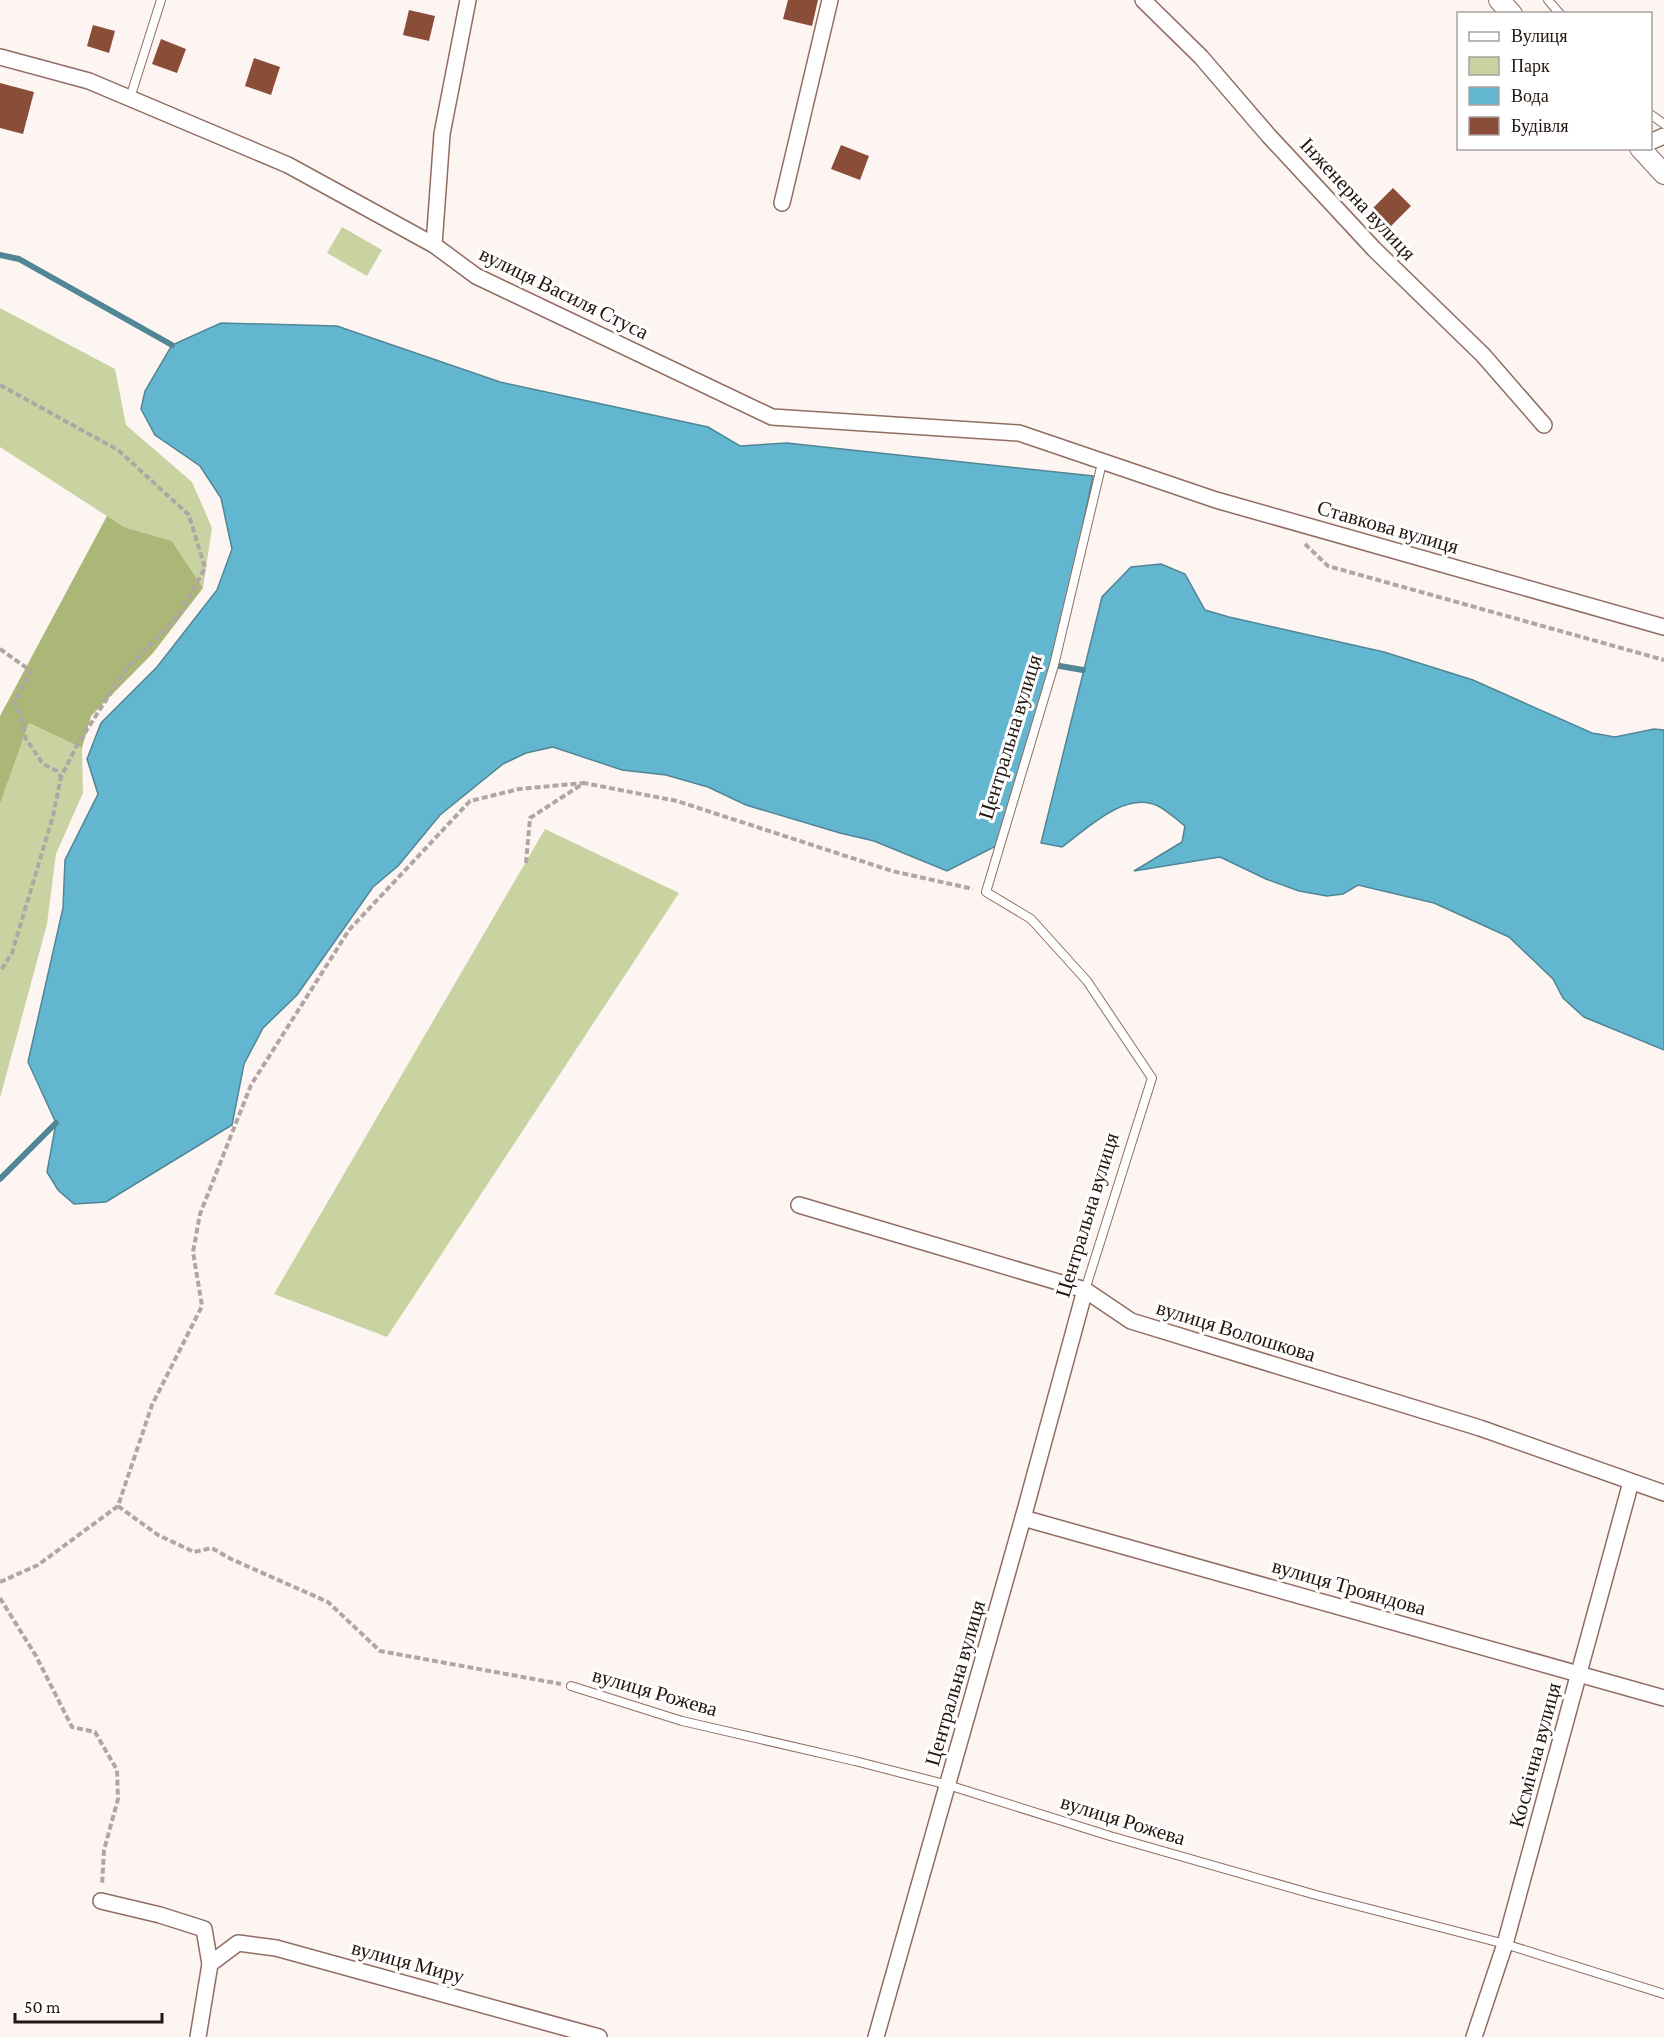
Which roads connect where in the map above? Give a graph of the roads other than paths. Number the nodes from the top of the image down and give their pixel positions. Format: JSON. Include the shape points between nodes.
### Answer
{"nodes":[{"id":1,"x":160,"y":0,"type":"edge"},
{"id":2,"x":468,"y":0,"type":"edge"},
{"id":3,"x":830,"y":0,"type":"edge"},
{"id":4,"x":1143,"y":0,"type":"edge"},
{"id":5,"x":1499,"y":0,"type":"edge"},
{"id":6,"x":1548,"y":0,"type":"edge"},
{"id":7,"x":1510,"y":12,"type":"edge"},
{"id":8,"x":1558,"y":12,"type":"edge"},
{"id":9,"x":0,"y":57,"type":"edge"},
{"id":10,"x":130,"y":98,"type":"junction"},
{"id":11,"x":1642,"y":150,"type":"edge"},
{"id":12,"x":1664,"y":174,"type":"edge"},
{"id":13,"x":782,"y":203,"type":"dead end"},
{"id":14,"x":434,"y":245,"type":"junction"},
{"id":15,"x":1544,"y":425,"type":"dead end"},
{"id":16,"x":1102,"y":463,"type":"junction"},
{"id":17,"x":1664,"y":627,"type":"edge"},
{"id":18,"x":799,"y":1205,"type":"dead end"},
{"id":19,"x":1084,"y":1290,"type":"junction"},
{"id":20,"x":1631,"y":1482,"type":"junction"},
{"id":21,"x":1664,"y":1493,"type":"edge"},
{"id":22,"x":1023,"y":1518,"type":"junction"},
{"id":23,"x":1579,"y":1673,"type":"junction"},
{"id":24,"x":571,"y":1686,"type":"road end"},
{"id":25,"x":1664,"y":1698,"type":"edge"},
{"id":26,"x":948,"y":1785,"type":"junction"},
{"id":27,"x":101,"y":1901,"type":"road end"},
{"id":28,"x":1505,"y":1944,"type":"junction"},
{"id":29,"x":210,"y":1964,"type":"junction"},
{"id":30,"x":1664,"y":1994,"type":"edge"},
{"id":31,"x":198,"y":2037,"type":"edge"},
{"id":32,"x":599,"y":2037,"type":"edge"},
{"id":33,"x":876,"y":2037,"type":"edge"},
{"id":34,"x":1474,"y":2037,"type":"edge"}],
"edges":[{"from":1,"to":10,"type":"lane"},
{"from":2,"to":14,"type":"street","via":[[442,134]]},
{"from":3,"to":13,"type":"street"},
{"from":4,"to":15,"type":"street","name":"Інженерна вулиця","via":[[1201,57],[1374,249],[1483,355]]},
{"from":5,"to":7,"type":"street"},
{"from":6,"to":8,"type":"lane"},
{"from":9,"to":10,"type":"street","name":"вулиця Василя Стуса","via":[[89,81]]},
{"from":10,"to":14,"type":"street","name":"вулиця Василя Стуса","via":[[288,165]]},
{"from":11,"to":12,"type":"street"},
{"from":14,"to":16,"type":"street","name":"вулиця Василя Стуса","via":[[476,276],[772,417],[1019,433]]},
{"from":16,"to":17,"type":"street","name":"Ставкова вулиця","via":[[1216,500]]},
{"from":16,"to":19,"type":"lane","name":"Центральна вулиця","via":[[1054,665],[986,892],[1031,919],[1087,981],[1152,1078]]},
{"from":18,"to":19,"type":"street","name":"вулиця Волошкова"},
{"from":19,"to":20,"type":"street","name":"вулиця Волошкова","via":[[1131,1321],[1480,1428]]},
{"from":19,"to":22,"type":"street","name":"Центральна вулиця"},
{"from":20,"to":21,"type":"street","name":"вулиця Волошкова"},
{"from":20,"to":23,"type":"street","name":"Космічна вулиця"},
{"from":22,"to":23,"type":"street","name":"вулиця Трояндова"},
{"from":22,"to":26,"type":"street","name":"Центральна вулиця"},
{"from":23,"to":25,"type":"street","name":"вулиця Трояндова"},
{"from":23,"to":28,"type":"street","name":"Космічна вулиця"},
{"from":24,"to":26,"type":"lane","name":"вулиця Рожева","via":[[682,1721]]},
{"from":26,"to":28,"type":"lane","name":"вулиця Рожева","via":[[1282,1886]]},
{"from":26,"to":33,"type":"street","name":"Центральна вулиця"},
{"from":27,"to":29,"type":"street","via":[[204,1929]]},
{"from":28,"to":30,"type":"lane","name":"вулиця Рожева"},
{"from":28,"to":34,"type":"street","name":"Космічна вулиця"},
{"from":29,"to":31,"type":"street"},
{"from":29,"to":32,"type":"street","name":"вулиця Миру","via":[[238,1943],[276,1948]]}]}
